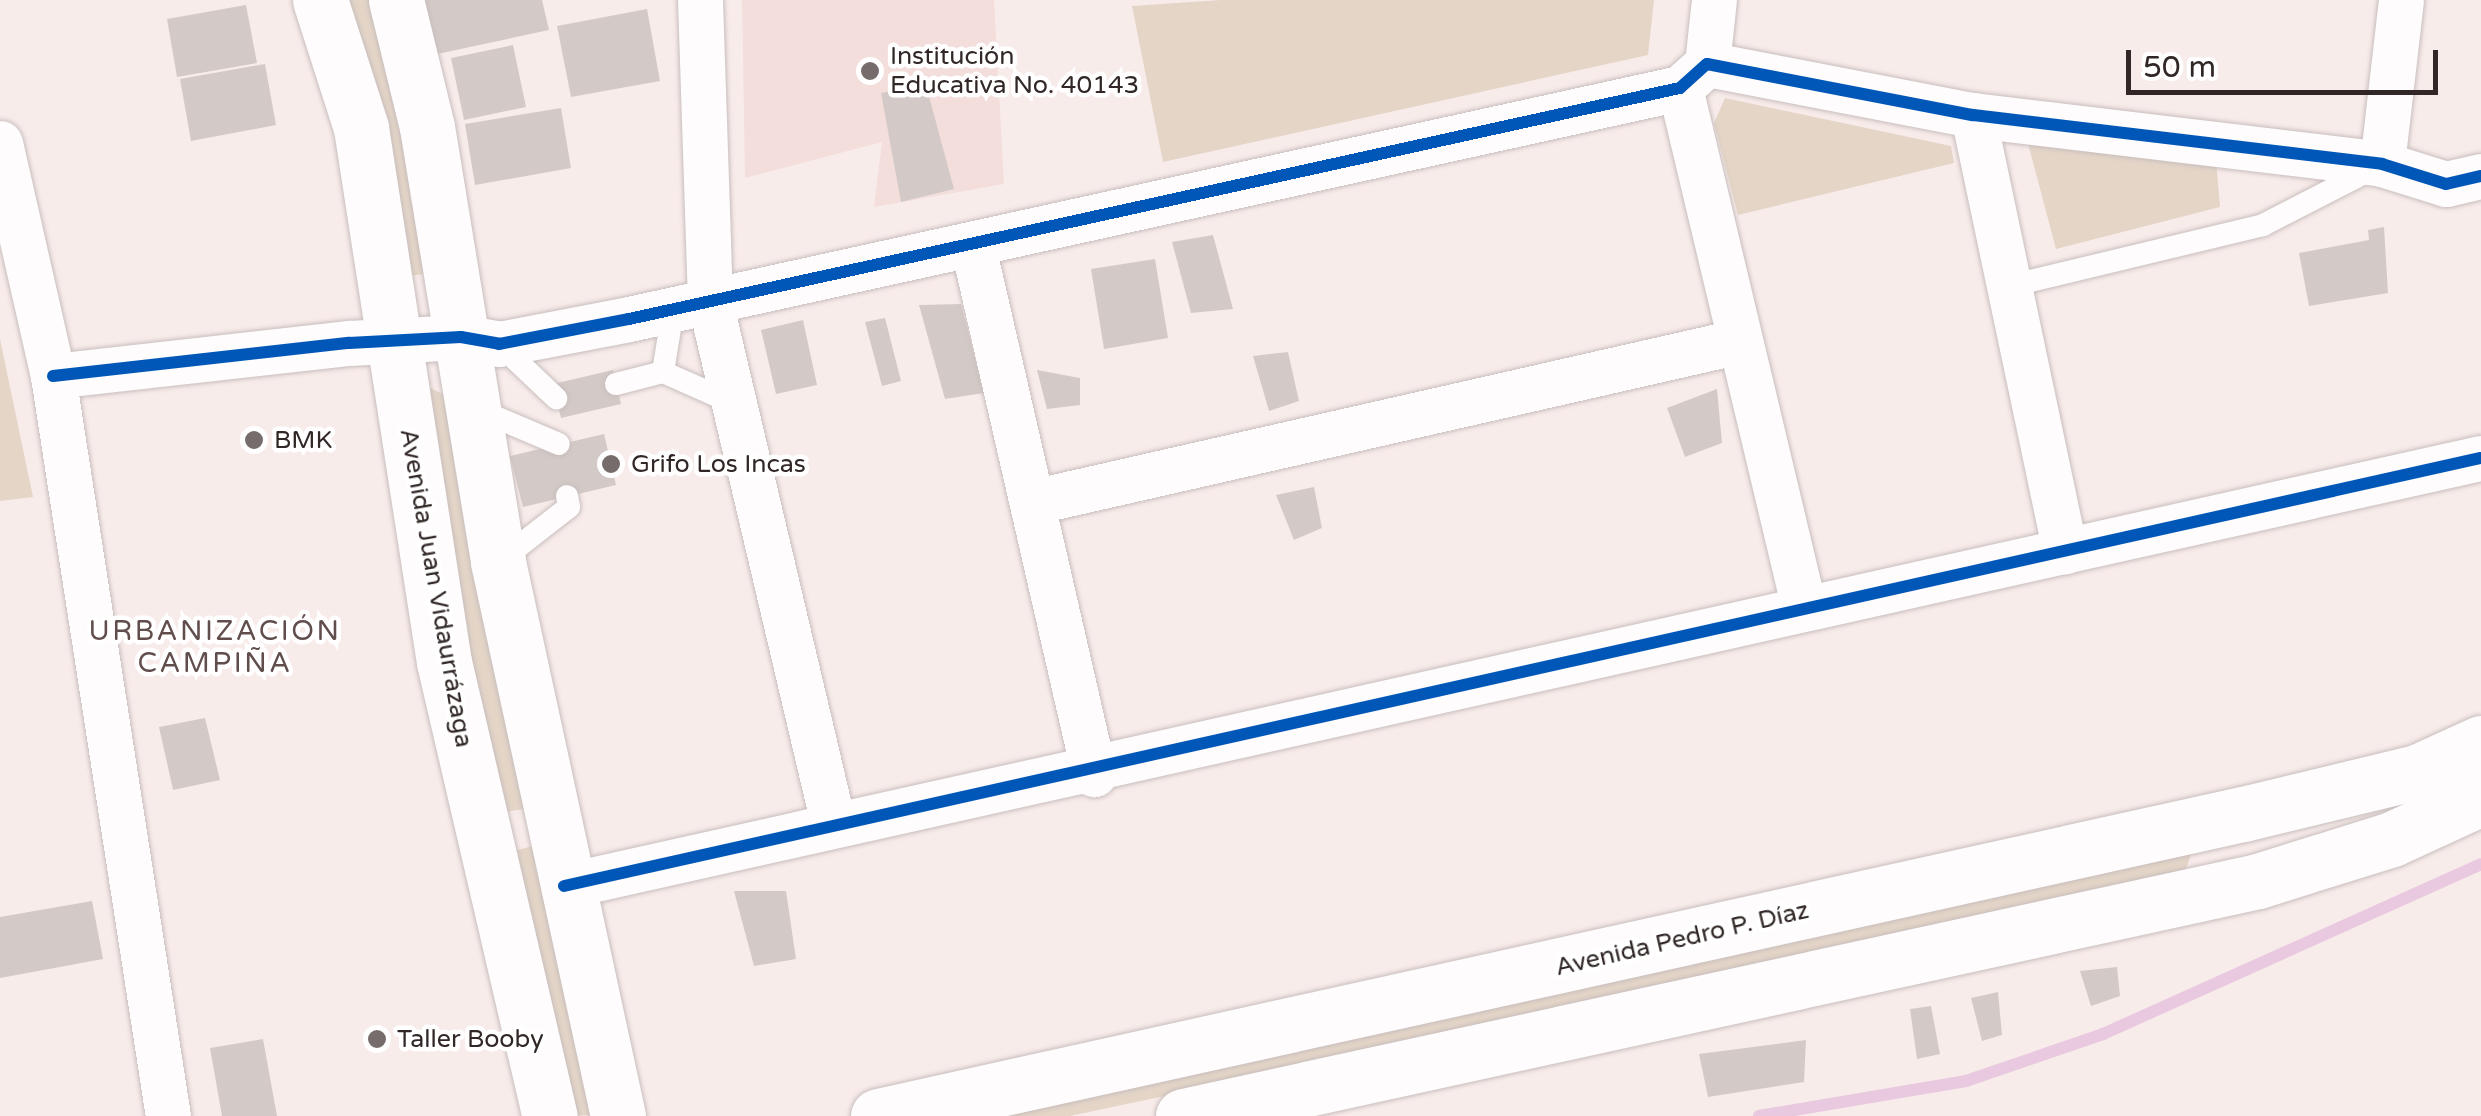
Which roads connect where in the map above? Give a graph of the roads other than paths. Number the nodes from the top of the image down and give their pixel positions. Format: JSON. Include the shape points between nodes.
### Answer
{"nodes":[{"id":1,"x":320,"y":0,"type":"edge"},
{"id":2,"x":396,"y":0,"type":"edge"},
{"id":3,"x":700,"y":0,"type":"edge"},
{"id":4,"x":1714,"y":0,"type":"edge"},
{"id":5,"x":2401,"y":0,"type":"edge"},
{"id":6,"x":1693,"y":76,"type":"junction"},
{"id":7,"x":1972,"y":115,"type":"junction"},
{"id":8,"x":0,"y":143,"type":"edge"},
{"id":9,"x":2382,"y":164,"type":"junction"},
{"id":10,"x":2481,"y":176,"type":"edge"},
{"id":11,"x":973,"y":247,"type":"junction"},
{"id":12,"x":2014,"y":285,"type":"junction"},
{"id":13,"x":691,"y":306,"type":"junction"},
{"id":14,"x":396,"y":340,"type":"junction"},
{"id":15,"x":480,"y":340,"type":"junction"},
{"id":16,"x":1740,"y":341,"type":"junction"},
{"id":17,"x":663,"y":372,"type":"junction"},
{"id":18,"x":53,"y":376,"type":"junction"},
{"id":19,"x":616,"y":384,"type":"dead end"},
{"id":20,"x":734,"y":404,"type":"junction"},
{"id":21,"x":472,"y":407,"type":"junction"},
{"id":22,"x":2481,"y":458,"type":"edge"},
{"id":23,"x":568,"y":496,"type":"dead end"},
{"id":24,"x":1032,"y":502,"type":"junction"},
{"id":25,"x":2065,"y":551,"type":"junction"},
{"id":26,"x":498,"y":562,"type":"junction"},
{"id":27,"x":1804,"y":608,"type":"junction"},
{"id":28,"x":2481,"y":742,"type":"edge"},
{"id":29,"x":1094,"y":774,"type":"junction"},
{"id":30,"x":2481,"y":798,"type":"edge"},
{"id":31,"x":2266,"y":808,"type":"junction"},
{"id":32,"x":834,"y":823,"type":"junction"},
{"id":33,"x":2279,"y":875,"type":"junction"},
{"id":34,"x":564,"y":886,"type":"junction"},
{"id":35,"x":168,"y":1116,"type":"edge"},
{"id":36,"x":550,"y":1116,"type":"edge"},
{"id":37,"x":618,"y":1116,"type":"edge"},
{"id":38,"x":878,"y":1116,"type":"edge"},
{"id":39,"x":1183,"y":1116,"type":"edge"}],
"edges":[{"from":1,"to":14,"type":"main road","name":"Avenida Juan Vidaurrázaga","via":[[362,128]]},
{"from":2,"to":15,"type":"main road"},
{"from":3,"to":13,"type":"street"},
{"from":4,"to":6,"type":"street"},
{"from":5,"to":9,"type":"street"},
{"from":6,"to":7,"type":"street"},
{"from":6,"to":11,"type":"street"},
{"from":6,"to":16,"type":"street"},
{"from":7,"to":9,"type":"street"},
{"from":7,"to":12,"type":"street"},
{"from":8,"to":18,"type":"street"},
{"from":9,"to":10,"type":"street","via":[[2446,184]]},
{"from":9,"to":12,"type":"lane","via":[[2263,224]]},
{"from":11,"to":13,"type":"street"},
{"from":11,"to":24,"type":"street"},
{"from":12,"to":25,"type":"street"},
{"from":13,"to":15,"type":"street"},
{"from":13,"to":17,"type":"lane"},
{"from":13,"to":20,"type":"street"},
{"from":14,"to":15,"type":"street"},
{"from":14,"to":18,"type":"street"},
{"from":14,"to":36,"type":"main road","name":"Avenida Juan Vidaurrázaga","via":[[444,662]]},
{"from":15,"to":21,"type":"main road"},
{"from":15,"to":21,"type":"lane","via":[[553,398],[558,440]]},
{"from":16,"to":24,"type":"street"},
{"from":16,"to":27,"type":"street"},
{"from":17,"to":19,"type":"lane"},
{"from":17,"to":20,"type":"lane"},
{"from":18,"to":35,"type":"street"},
{"from":20,"to":32,"type":"street"},
{"from":21,"to":26,"type":"main road"},
{"from":22,"to":25,"type":"street"},
{"from":23,"to":26,"type":"lane","via":[[570,507]]},
{"from":24,"to":29,"type":"street"},
{"from":25,"to":27,"type":"street"},
{"from":26,"to":34,"type":"main road"},
{"from":27,"to":29,"type":"street"},
{"from":28,"to":31,"type":"main road","name":"Avenida Pedro P. Díaz","via":[[2417,772]]},
{"from":29,"to":32,"type":"street"},
{"from":30,"to":33,"type":"main road"},
{"from":31,"to":33,"type":"main road"},
{"from":31,"to":38,"type":"main road","name":"Avenida Pedro P. Díaz"},
{"from":32,"to":34,"type":"street"},
{"from":33,"to":39,"type":"main road"},
{"from":34,"to":37,"type":"main road"}]}
